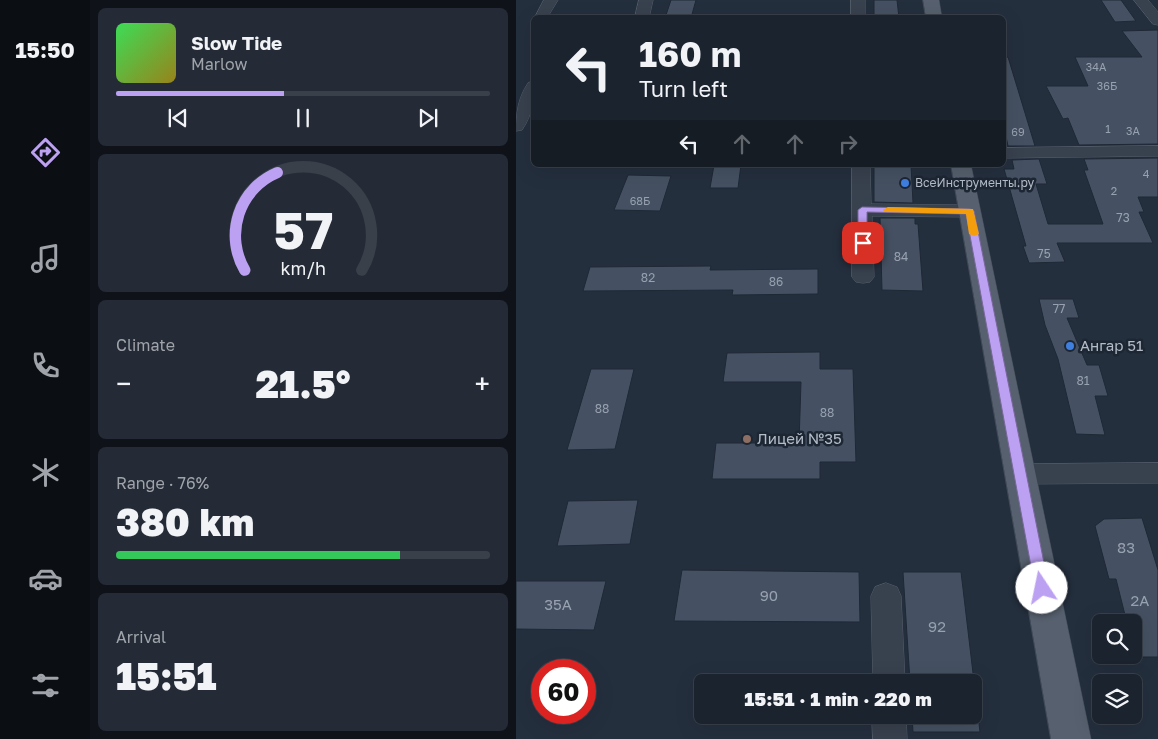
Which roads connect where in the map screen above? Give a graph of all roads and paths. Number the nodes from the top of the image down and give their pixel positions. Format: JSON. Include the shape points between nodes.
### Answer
{"nodes":[{"id":1,"x":551,"y":0,"type":"edge"},
{"id":2,"x":646,"y":0,"type":"edge"},
{"id":3,"x":858,"y":0,"type":"edge"},
{"id":4,"x":931,"y":0,"type":"edge"},
{"id":5,"x":1141,"y":0,"type":"edge"},
{"id":6,"x":542,"y":15,"type":"edge"},
{"id":7,"x":642,"y":15,"type":"edge"},
{"id":8,"x":858,"y":15,"type":"edge"},
{"id":9,"x":934,"y":15,"type":"edge"},
{"id":10,"x":1158,"y":21,"type":"edge"},
{"id":11,"x":516,"y":83,"type":"edge"},
{"id":12,"x":531,"y":85,"type":"edge"},
{"id":13,"x":531,"y":92,"type":"edge"},
{"id":14,"x":516,"y":126,"type":"edge"},
{"id":15,"x":1158,"y":151,"type":"edge"},
{"id":16,"x":1006,"y":153,"type":"edge"},
{"id":17,"x":861,"y":167,"type":"edge"},
{"id":18,"x":961,"y":167,"type":"edge"},
{"id":19,"x":862,"y":210,"type":"junction"},
{"id":20,"x":970,"y":211,"type":"junction"},
{"id":21,"x":863,"y":277,"type":"dead end"},
{"id":22,"x":1158,"y":472,"type":"edge"},
{"id":23,"x":1021,"y":474,"type":"junction"},
{"id":24,"x":886,"y":596,"type":"dead end"},
{"id":25,"x":889,"y":674,"type":"edge"},
{"id":26,"x":889,"y":724,"type":"edge"},
{"id":27,"x":890,"y":739,"type":"edge"},
{"id":28,"x":1070,"y":739,"type":"edge"}],
"edges":[{"from":1,"to":6,"type":"street"},
{"from":2,"to":7,"type":"street"},
{"from":3,"to":8,"type":"street"},
{"from":4,"to":9,"type":"main road"},
{"from":5,"to":10,"type":"street"},
{"from":11,"to":12,"type":"street"},
{"from":13,"to":14,"type":"street"},
{"from":15,"to":16,"type":"street"},
{"from":17,"to":19,"type":"street"},
{"from":18,"to":20,"type":"main road"},
{"from":19,"to":20,"type":"street"},
{"from":19,"to":21,"type":"street"},
{"from":20,"to":23,"type":"main road"},
{"from":22,"to":23,"type":"street"},
{"from":23,"to":28,"type":"main road"},
{"from":24,"to":25,"type":"street"},
{"from":26,"to":27,"type":"street"}]}
